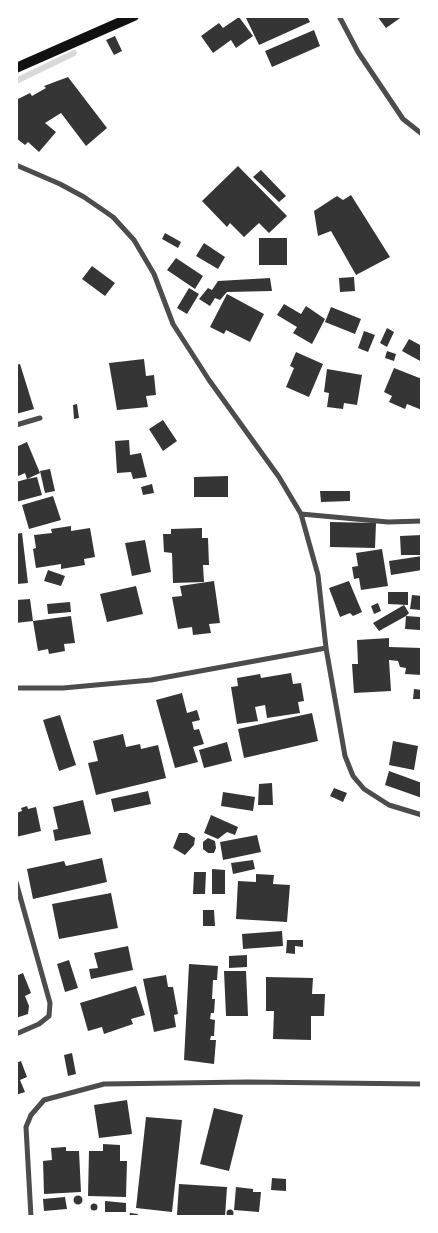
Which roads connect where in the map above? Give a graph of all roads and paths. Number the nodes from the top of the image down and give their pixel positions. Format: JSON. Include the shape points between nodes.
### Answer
{"nodes":[{"id":1,"x":134,"y":16,"type":"edge"},
{"id":2,"x":339,"y":16,"type":"edge"},
{"id":3,"x":16,"y":68,"type":"edge"},
{"id":4,"x":422,"y":134,"type":"edge"},
{"id":5,"x":16,"y":165,"type":"edge"},
{"id":6,"x":40,"y":418,"type":"dead end"},
{"id":7,"x":16,"y":425,"type":"edge"},
{"id":8,"x":301,"y":514,"type":"junction"},
{"id":9,"x":422,"y":521,"type":"edge"},
{"id":10,"x":326,"y":648,"type":"junction"},
{"id":11,"x":16,"y":688,"type":"edge"},
{"id":12,"x":422,"y":815,"type":"edge"},
{"id":13,"x":16,"y":882,"type":"edge"},
{"id":14,"x":16,"y":1034,"type":"edge"},
{"id":15,"x":422,"y":1084,"type":"edge"},
{"id":16,"x":31,"y":1217,"type":"edge"}],
"edges":[{"from":1,"to":3,"type":"main road"},
{"from":2,"to":4,"type":"street","via":[[358,52],[403,119]]},
{"from":5,"to":8,"type":"street","via":[[84,197],[114,217],[134,240],[154,274],[173,324],[274,469]]},
{"from":6,"to":7,"type":"street"},
{"from":8,"to":9,"type":"street","via":[[388,522]]},
{"from":8,"to":10,"type":"street","via":[[318,575]]},
{"from":10,"to":11,"type":"street","via":[[151,680],[63,688]]},
{"from":10,"to":12,"type":"street","via":[[345,756],[353,776],[364,789],[389,805]]},
{"from":13,"to":14,"type":"street","via":[[50,1003],[49,1016]]},
{"from":15,"to":16,"type":"street","via":[[104,1084],[44,1100],[26,1127]]}]}
